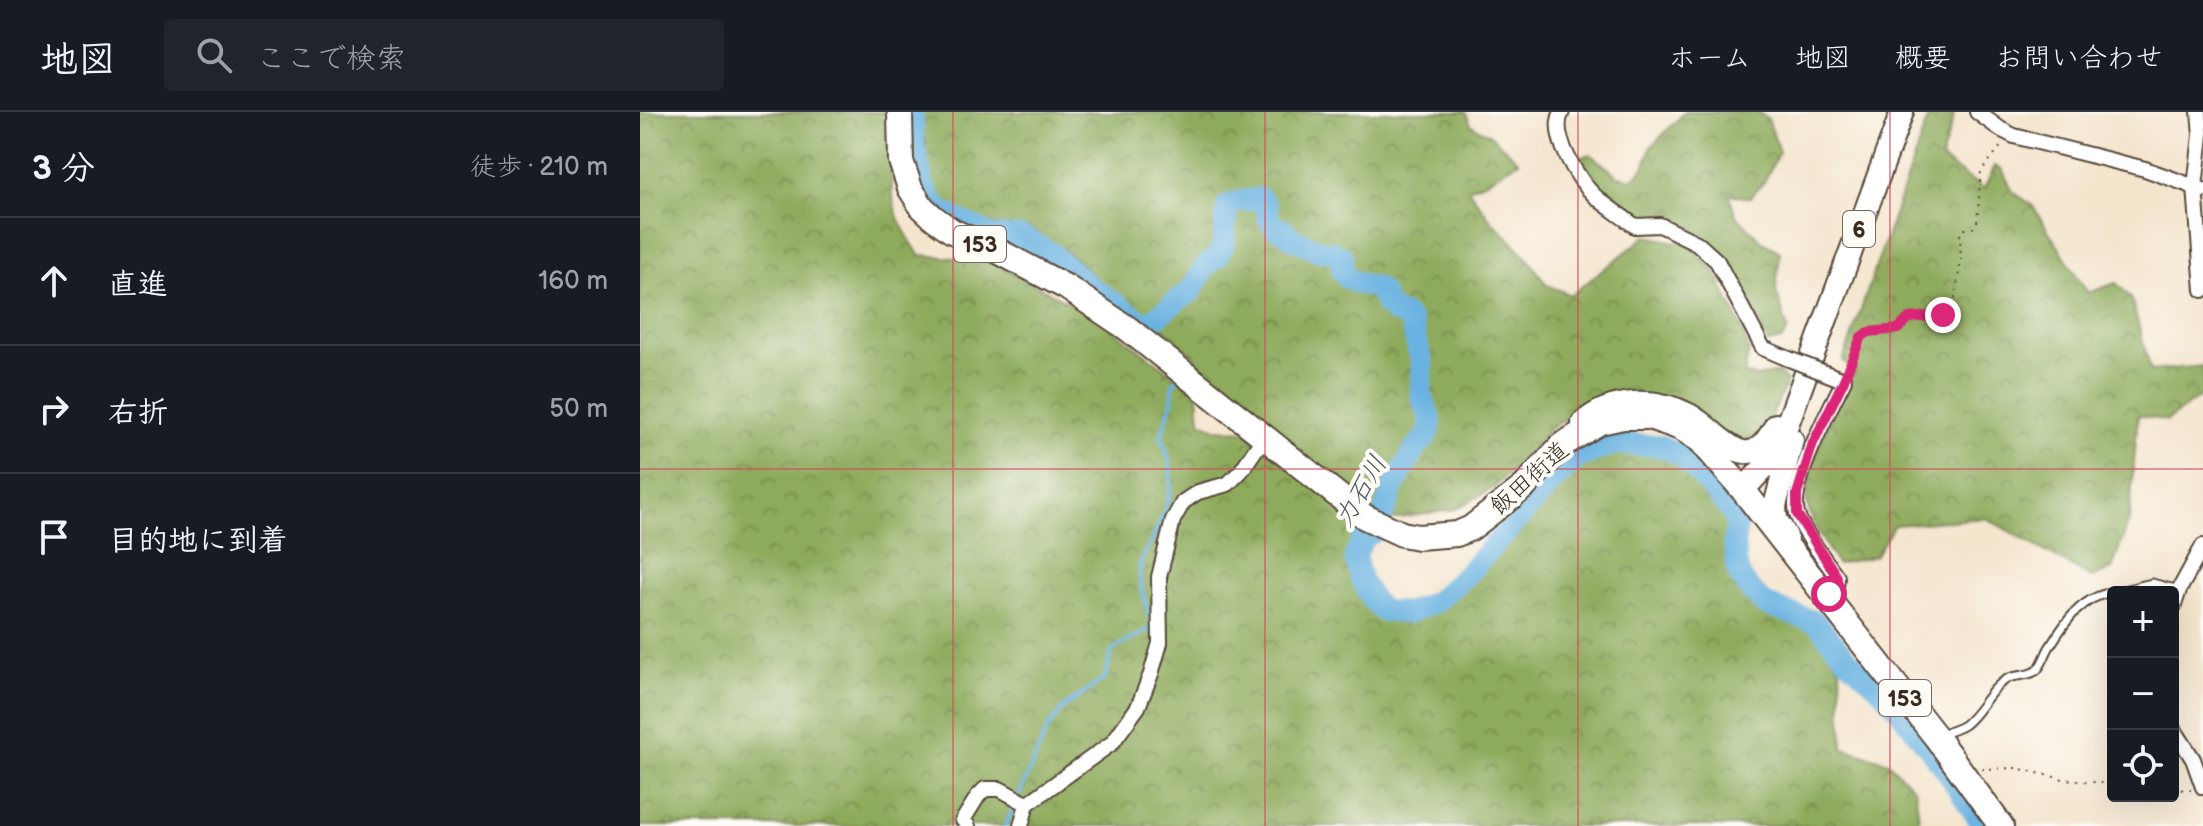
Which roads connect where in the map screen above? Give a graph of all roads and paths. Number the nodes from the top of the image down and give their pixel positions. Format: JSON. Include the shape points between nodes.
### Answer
{"nodes":[{"id":1,"x":900,"y":112,"type":"edge"},
{"id":2,"x":1562,"y":112,"type":"edge"},
{"id":3,"x":1902,"y":112,"type":"edge"},
{"id":4,"x":1977,"y":112,"type":"edge"},
{"id":5,"x":2199,"y":112,"type":"edge"},
{"id":6,"x":2014,"y":136,"type":"junction"},
{"id":7,"x":2199,"y":188,"type":"edge"},
{"id":8,"x":2203,"y":290,"type":"edge"},
{"id":9,"x":1817,"y":346,"type":"junction"},
{"id":10,"x":1841,"y":379,"type":"junction"},
{"id":11,"x":1264,"y":437,"type":"junction"},
{"id":12,"x":1562,"y":445,"type":"junction"},
{"id":13,"x":1743,"y":490,"type":"junction"},
{"id":14,"x":2203,"y":546,"type":"edge"},
{"id":15,"x":1807,"y":571,"type":"junction"},
{"id":16,"x":2139,"y":586,"type":"edge"},
{"id":17,"x":2164,"y":586,"type":"edge"},
{"id":18,"x":2179,"y":590,"type":"edge"},
{"id":19,"x":2107,"y":593,"type":"edge"},
{"id":20,"x":1826,"y":596,"type":"junction"},
{"id":21,"x":2174,"y":730,"type":"edge"},
{"id":22,"x":1936,"y":737,"type":"junction"},
{"id":23,"x":1961,"y":769,"type":"junction"},
{"id":24,"x":2107,"y":783,"type":"edge"},
{"id":25,"x":2203,"y":788,"type":"edge"},
{"id":26,"x":2179,"y":789,"type":"edge"},
{"id":27,"x":1026,"y":803,"type":"junction"},
{"id":28,"x":968,"y":826,"type":"edge"},
{"id":29,"x":1021,"y":826,"type":"edge"},
{"id":30,"x":2001,"y":826,"type":"edge"}],
"edges":[{"from":1,"to":11,"type":"highway","name":"飯田街道","number":"153","via":[[901,161],[910,188],[934,218],[1066,287],[1127,328]]},
{"from":2,"to":10,"type":"street","bridge":true,"via":[[1560,140],[1593,194],[1635,226],[1660,225],[1697,243],[1717,261],[1763,348]]},
{"from":3,"to":9,"type":"main road","number":"6"},
{"from":4,"to":6,"type":"street"},
{"from":5,"to":7,"type":"street"},
{"from":6,"to":7,"type":"street"},
{"from":6,"to":10,"type":"path","via":[[1981,171],[1977,223],[1960,235],[1953,311],[1909,318],[1898,329],[1869,332],[1861,337]]},
{"from":7,"to":8,"type":"street"},
{"from":9,"to":12,"type":"main road","via":[[1769,439],[1757,449],[1735,450],[1688,414],[1638,402],[1591,416]]},
{"from":9,"to":13,"type":"main road","number":"6","via":[[1778,448]]},
{"from":9,"to":15,"type":"main road","via":[[1775,506],[1776,519]]},
{"from":10,"to":20,"type":"street","via":[[1813,443],[1796,505],[1801,522],[1837,577],[1836,587]]},
{"from":11,"to":12,"type":"highway","name":"飯田街道","number":"153","via":[[1375,522],[1418,537],[1471,528],[1525,486]]},
{"from":11,"to":27,"type":"street","via":[[1228,484],[1198,492],[1183,502],[1173,520],[1159,577],[1160,643],[1138,707],[1112,743]]},
{"from":12,"to":13,"type":"highway","name":"飯田街道","number":"153","via":[[1600,422],[1649,417],[1700,440]]},
{"from":13,"to":15,"type":"highway","name":"飯田街道","number":"153"},
{"from":14,"to":18,"type":"street"},
{"from":15,"to":20,"type":"highway","name":"飯田街道","number":"153"},
{"from":16,"to":17,"type":"lane"},
{"from":19,"to":22,"type":"lane","via":[[2073,613],[2033,673],[2008,678],[1964,725]]},
{"from":20,"to":22,"type":"highway","name":"飯田街道","number":"153"},
{"from":21,"to":25,"type":"street"},
{"from":22,"to":23,"type":"highway","name":"飯田街道","number":"153"},
{"from":23,"to":24,"type":"path","via":[[2016,768]]},
{"from":23,"to":30,"type":"highway","name":"飯田街道","number":"153"},
{"from":25,"to":26,"type":"path"},
{"from":27,"to":28,"type":"street","via":[[985,789],[963,820]]},
{"from":27,"to":29,"type":"street"}]}
